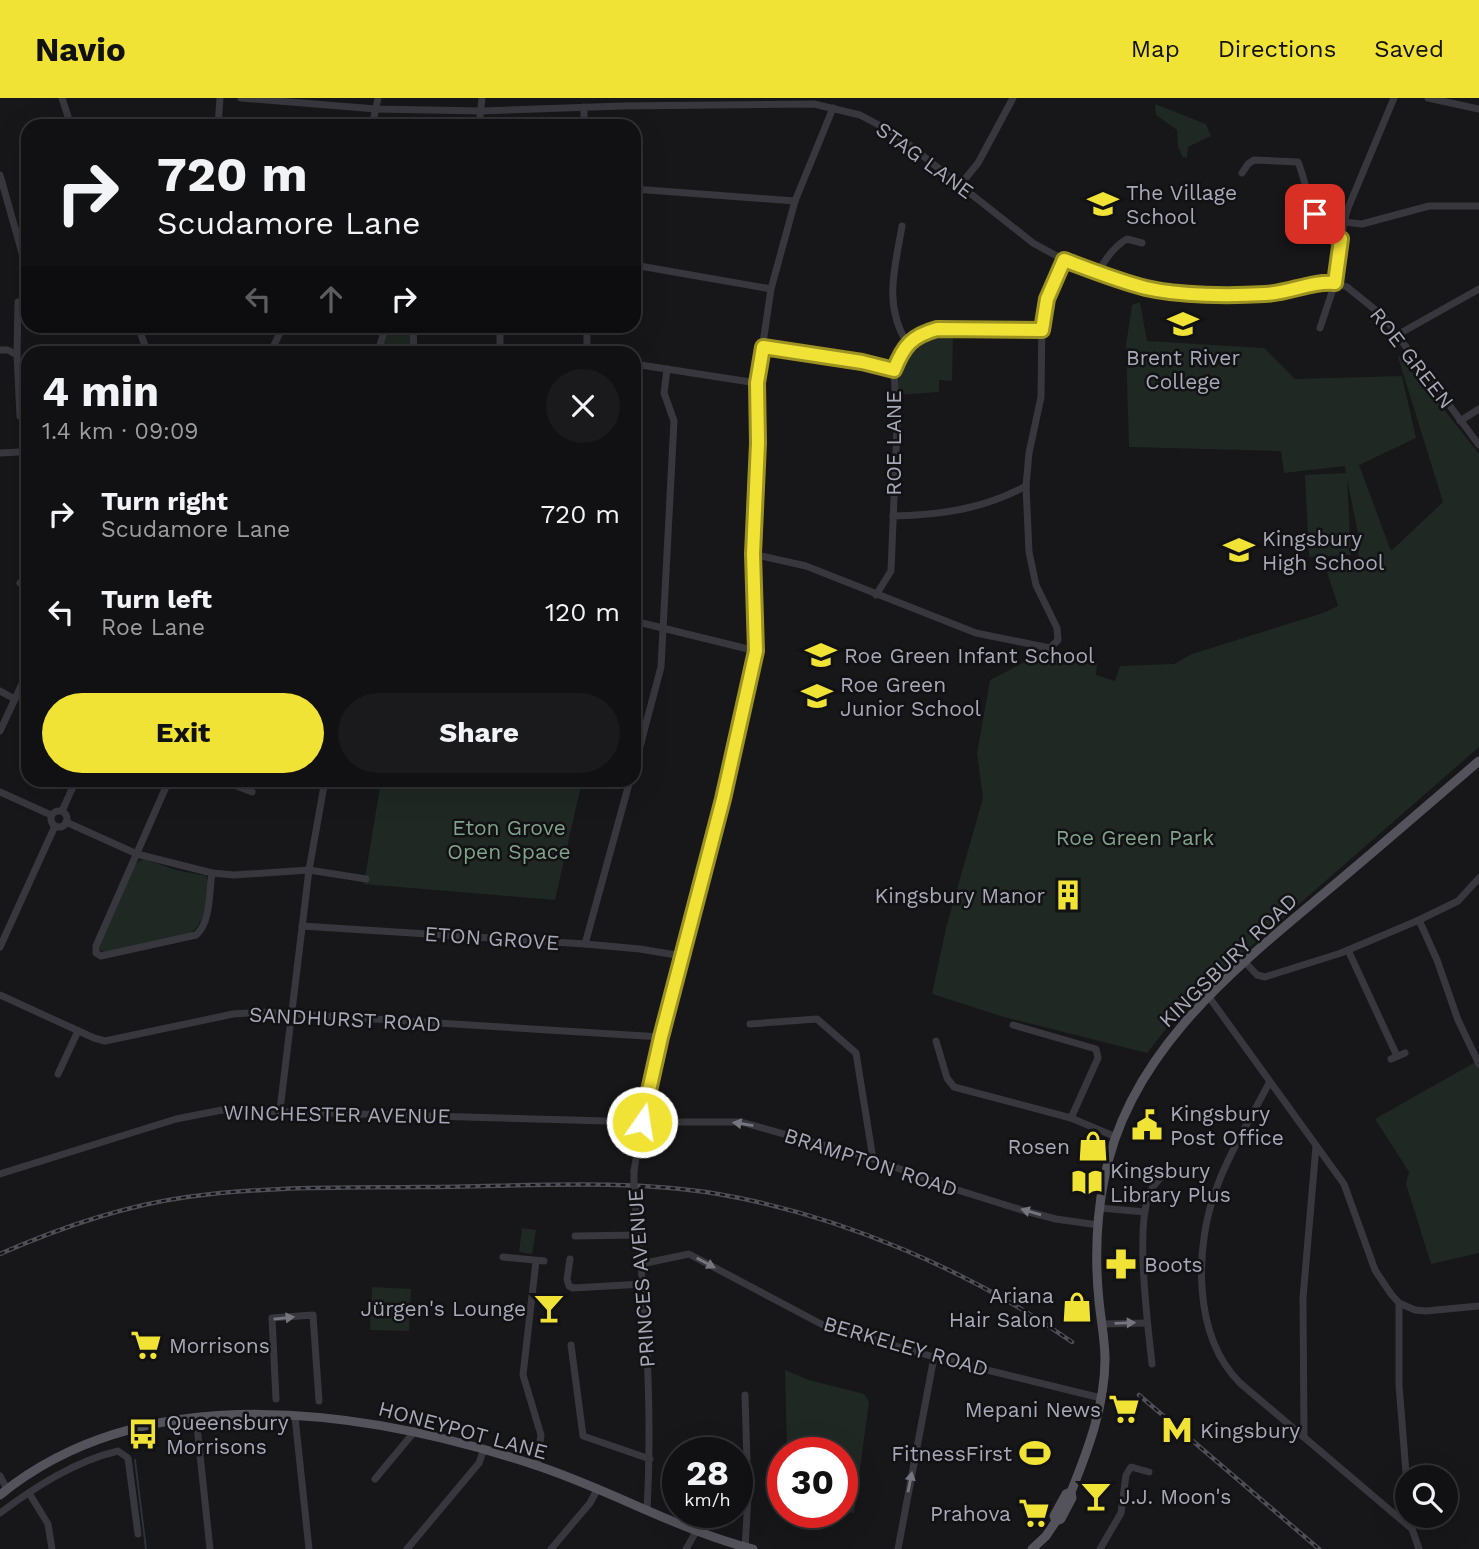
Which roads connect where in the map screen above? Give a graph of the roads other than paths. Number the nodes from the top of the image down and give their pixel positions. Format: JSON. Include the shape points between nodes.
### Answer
{"nodes":[{"id":1,"x":62,"y":98,"type":"edge"},
{"id":2,"x":220,"y":98,"type":"edge"},
{"id":3,"x":241,"y":98,"type":"edge"},
{"id":4,"x":378,"y":98,"type":"edge"},
{"id":5,"x":482,"y":98,"type":"edge"},
{"id":6,"x":1013,"y":98,"type":"edge"},
{"id":7,"x":1394,"y":98,"type":"edge"},
{"id":8,"x":1428,"y":98,"type":"edge"},
{"id":9,"x":622,"y":102,"type":"edge"},
{"id":10,"x":584,"y":107,"type":"junction"},
{"id":11,"x":833,"y":108,"type":"junction"},
{"id":12,"x":376,"y":109,"type":"junction"},
{"id":13,"x":1479,"y":109,"type":"edge"},
{"id":14,"x":481,"y":111,"type":"junction"},
{"id":15,"x":69,"y":119,"type":"edge"},
{"id":16,"x":218,"y":119,"type":"edge"},
{"id":17,"x":374,"y":119,"type":"edge"},
{"id":18,"x":480,"y":119,"type":"edge"},
{"id":19,"x":584,"y":119,"type":"edge"},
{"id":20,"x":1242,"y":173,"type":"dead end"},
{"id":21,"x":0,"y":175,"type":"edge"},
{"id":22,"x":960,"y":185,"type":"junction"},
{"id":23,"x":641,"y":190,"type":"edge"},
{"id":24,"x":795,"y":201,"type":"junction"},
{"id":25,"x":1479,"y":206,"type":"edge"},
{"id":26,"x":1344,"y":222,"type":"junction"},
{"id":27,"x":902,"y":226,"type":"dead end"},
{"id":28,"x":1341,"y":239,"type":"junction"},
{"id":29,"x":1142,"y":243,"type":"dead end"},
{"id":30,"x":21,"y":249,"type":"edge"},
{"id":31,"x":1064,"y":260,"type":"junction"},
{"id":32,"x":641,"y":266,"type":"edge"},
{"id":33,"x":1098,"y":273,"type":"junction"},
{"id":34,"x":1335,"y":283,"type":"junction"},
{"id":35,"x":771,"y":289,"type":"junction"},
{"id":36,"x":1479,"y":289,"type":"edge"},
{"id":37,"x":18,"y":302,"type":"dead end"},
{"id":38,"x":18,"y":323,"type":"joint"},
{"id":39,"x":1320,"y":328,"type":"dead end"},
{"id":40,"x":1042,"y":330,"type":"junction"},
{"id":41,"x":1397,"y":335,"type":"junction"},
{"id":42,"x":907,"y":343,"type":"junction"},
{"id":43,"x":763,"y":347,"type":"junction"},
{"id":44,"x":0,"y":350,"type":"edge"},
{"id":45,"x":17,"y":355,"type":"junction"},
{"id":46,"x":641,"y":364,"type":"edge"},
{"id":47,"x":667,"y":369,"type":"junction"},
{"id":48,"x":894,"y":370,"type":"junction"},
{"id":49,"x":757,"y":383,"type":"junction"},
{"id":50,"x":1479,"y":409,"type":"edge"},
{"id":51,"x":20,"y":416,"type":"dead end"},
{"id":52,"x":1460,"y":421,"type":"junction"},
{"id":53,"x":1479,"y":445,"type":"edge"},
{"id":54,"x":19,"y":452,"type":"dead end"},
{"id":55,"x":0,"y":453,"type":"edge"},
{"id":56,"x":1026,"y":486,"type":"junction"},
{"id":57,"x":893,"y":516,"type":"junction"},
{"id":58,"x":753,"y":554,"type":"junction"},
{"id":59,"x":876,"y":595,"type":"junction"},
{"id":60,"x":641,"y":623,"type":"edge"},
{"id":61,"x":664,"y":629,"type":"junction"},
{"id":62,"x":756,"y":651,"type":"junction"},
{"id":63,"x":21,"y":686,"type":"edge"},
{"id":64,"x":0,"y":691,"type":"edge"},
{"id":65,"x":15,"y":699,"type":"junction"},
{"id":66,"x":0,"y":731,"type":"edge"},
{"id":67,"x":641,"y":744,"type":"edge"},
{"id":68,"x":1479,"y":761,"type":"edge"},
{"id":69,"x":73,"y":787,"type":"edge"},
{"id":70,"x":166,"y":787,"type":"edge"},
{"id":71,"x":240,"y":787,"type":"edge"},
{"id":72,"x":324,"y":787,"type":"edge"},
{"id":73,"x":628,"y":787,"type":"edge"},
{"id":74,"x":0,"y":792,"type":"edge"},
{"id":75,"x":252,"y":792,"type":"dead end"},
{"id":76,"x":62,"y":811,"type":"junction"},
{"id":77,"x":51,"y":815,"type":"junction"},
{"id":78,"x":66,"y":822,"type":"junction"},
{"id":79,"x":55,"y":826,"type":"junction"},
{"id":80,"x":137,"y":854,"type":"junction"},
{"id":81,"x":309,"y":870,"type":"junction"},
{"id":82,"x":212,"y":873,"type":"junction"},
{"id":83,"x":366,"y":878,"type":"dead end"},
{"id":84,"x":1479,"y":878,"type":"edge"},
{"id":85,"x":1419,"y":920,"type":"junction"},
{"id":86,"x":302,"y":926,"type":"junction"},
{"id":87,"x":585,"y":944,"type":"junction"},
{"id":88,"x":0,"y":947,"type":"edge"},
{"id":89,"x":1348,"y":950,"type":"junction"},
{"id":90,"x":682,"y":956,"type":"junction"},
{"id":91,"x":1245,"y":962,"type":"junction"},
{"id":92,"x":0,"y":995,"type":"edge"},
{"id":93,"x":1209,"y":997,"type":"junction"},
{"id":94,"x":291,"y":1014,"type":"junction"},
{"id":95,"x":750,"y":1024,"type":"dead end"},
{"id":96,"x":1013,"y":1025,"type":"dead end"},
{"id":97,"x":78,"y":1031,"type":"junction"},
{"id":98,"x":661,"y":1037,"type":"junction"},
{"id":99,"x":936,"y":1041,"type":"dead end"},
{"id":100,"x":1398,"y":1056,"type":"dead end"},
{"id":101,"x":1477,"y":1067,"type":"edge"},
{"id":102,"x":58,"y":1074,"type":"dead end"},
{"id":103,"x":1269,"y":1083,"type":"junction"},
{"id":104,"x":280,"y":1110,"type":"junction"},
{"id":105,"x":1071,"y":1118,"type":"junction"},
{"id":106,"x":642,"y":1122,"type":"junction"},
{"id":107,"x":1116,"y":1137,"type":"junction"},
{"id":108,"x":1316,"y":1146,"type":"junction"},
{"id":109,"x":873,"y":1159,"type":"junction"},
{"id":110,"x":0,"y":1174,"type":"edge"},
{"id":111,"x":1161,"y":1177,"type":"dead end"},
{"id":112,"x":1100,"y":1208,"type":"junction"},
{"id":113,"x":1145,"y":1212,"type":"junction"},
{"id":114,"x":1098,"y":1225,"type":"junction"},
{"id":115,"x":638,"y":1235,"type":"junction"},
{"id":116,"x":576,"y":1236,"type":"dead end"},
{"id":117,"x":503,"y":1257,"type":"dead end"},
{"id":118,"x":570,"y":1259,"type":"dead end"},
{"id":119,"x":641,"y":1264,"type":"junction"},
{"id":120,"x":643,"y":1284,"type":"junction"},
{"id":121,"x":1399,"y":1303,"type":"junction"},
{"id":122,"x":1479,"y":1306,"type":"edge"},
{"id":123,"x":1147,"y":1323,"type":"junction"},
{"id":124,"x":1102,"y":1324,"type":"junction"},
{"id":125,"x":571,"y":1345,"type":"dead end"},
{"id":126,"x":934,"y":1357,"type":"junction"},
{"id":127,"x":1152,"y":1364,"type":"dead end"},
{"id":128,"x":745,"y":1395,"type":"dead end"},
{"id":129,"x":1101,"y":1398,"type":"junction"},
{"id":130,"x":276,"y":1399,"type":"dead end"},
{"id":131,"x":319,"y":1401,"type":"dead end"},
{"id":132,"x":196,"y":1417,"type":"junction"},
{"id":133,"x":295,"y":1417,"type":"junction"},
{"id":134,"x":415,"y":1432,"type":"junction"},
{"id":135,"x":1304,"y":1437,"type":"junction"},
{"id":136,"x":484,"y":1449,"type":"junction"},
{"id":137,"x":650,"y":1460,"type":"junction"},
{"id":138,"x":1405,"y":1465,"type":"edge"},
{"id":139,"x":537,"y":1466,"type":"junction"},
{"id":140,"x":1149,"y":1472,"type":"dead end"},
{"id":141,"x":0,"y":1476,"type":"edge"},
{"id":142,"x":375,"y":1479,"type":"dead end"},
{"id":143,"x":598,"y":1488,"type":"junction"},
{"id":144,"x":4,"y":1492,"type":"edge"},
{"id":145,"x":29,"y":1493,"type":"junction"},
{"id":146,"x":647,"y":1509,"type":"junction"},
{"id":147,"x":0,"y":1513,"type":"edge"},
{"id":148,"x":1412,"y":1529,"type":"joint"},
{"id":149,"x":697,"y":1530,"type":"junction"},
{"id":150,"x":138,"y":1534,"type":"dead end"},
{"id":151,"x":1046,"y":1536,"type":"junction"},
{"id":152,"x":748,"y":1548,"type":"edge"},
{"id":153,"x":52,"y":1549,"type":"edge"},
{"id":154,"x":210,"y":1549,"type":"edge"},
{"id":155,"x":309,"y":1549,"type":"edge"},
{"id":156,"x":407,"y":1549,"type":"edge"},
{"id":157,"x":551,"y":1549,"type":"edge"},
{"id":158,"x":686,"y":1549,"type":"edge"},
{"id":159,"x":898,"y":1549,"type":"edge"},
{"id":160,"x":1032,"y":1549,"type":"edge"},
{"id":161,"x":1045,"y":1549,"type":"edge"},
{"id":162,"x":1100,"y":1549,"type":"edge"},
{"id":163,"x":1419,"y":1549,"type":"edge"}],
"edges":[{"from":1,"to":15,"type":"street"},
{"from":2,"to":16,"type":"street"},
{"from":3,"to":12,"type":"street","name":"STAG LANE"},
{"from":4,"to":12,"type":"street"},
{"from":5,"to":14,"type":"street"},
{"from":6,"to":22,"type":"street","via":[[978,163]]},
{"from":7,"to":26,"type":"street"},
{"from":8,"to":13,"type":"street"},
{"from":9,"to":10,"type":"street","name":"STAG LANE"},
{"from":9,"to":11,"type":"street","name":"STAG LANE"},
{"from":10,"to":14,"type":"street","name":"STAG LANE"},
{"from":10,"to":19,"type":"street"},
{"from":11,"to":22,"type":"street","name":"STAG LANE","via":[[860,115],[894,133]]},
{"from":11,"to":24,"type":"street","name":"PRINCES AVENUE"},
{"from":12,"to":14,"type":"street","name":"STAG LANE"},
{"from":12,"to":17,"type":"street"},
{"from":14,"to":18,"type":"street"},
{"from":20,"to":28,"type":"street","via":[[1258,159],[1298,162],[1315,214],[1329,234]]},
{"from":21,"to":30,"type":"street"},
{"from":22,"to":31,"type":"street","name":"STAG LANE","via":[[1030,241]]},
{"from":23,"to":24,"type":"street"},
{"from":24,"to":35,"type":"street","name":"PRINCES AVENUE"},
{"from":25,"to":26,"type":"street","via":[[1429,206],[1362,224]]},
{"from":26,"to":28,"type":"street"},
{"from":27,"to":42,"type":"street","via":[[892,294],[897,327]]},
{"from":28,"to":34,"type":"street"},
{"from":29,"to":33,"type":"street","via":[[1126,239],[1120,243]]},
{"from":31,"to":33,"type":"street","name":"STAG LANE"},
{"from":31,"to":40,"type":"street","via":[[1047,299]]},
{"from":32,"to":35,"type":"street"},
{"from":33,"to":34,"type":"street","name":"STAG LANE","via":[[1148,289],[1182,293],[1269,294]]},
{"from":34,"to":39,"type":"street"},
{"from":34,"to":41,"type":"street","name":"ROE GREEN","via":[[1361,297]]},
{"from":35,"to":43,"type":"street","name":"PRINCES AVENUE"},
{"from":36,"to":41,"type":"street"},
{"from":37,"to":38,"type":"street"},
{"from":38,"to":45,"type":"street"},
{"from":40,"to":42,"type":"street","via":[[937,329]]},
{"from":40,"to":56,"type":"street","via":[[1041,397]]},
{"from":41,"to":52,"type":"street","name":"ROE GREEN"},
{"from":42,"to":48,"type":"street","name":"ROE LANE"},
{"from":43,"to":48,"type":"street"},
{"from":43,"to":49,"type":"street","name":"PRINCES AVENUE"},
{"from":44,"to":45,"type":"street"},
{"from":45,"to":51,"type":"street"},
{"from":46,"to":47,"type":"street"},
{"from":47,"to":49,"type":"street"},
{"from":47,"to":61,"type":"street","via":[[664,393],[674,421]]},
{"from":48,"to":57,"type":"street","name":"ROE LANE"},
{"from":49,"to":58,"type":"street","name":"PRINCES AVENUE"},
{"from":50,"to":52,"type":"street"},
{"from":52,"to":53,"type":"street","name":"ROE GREEN"},
{"from":54,"to":55,"type":"street"},
{"from":56,"to":57,"type":"street","via":[[976,507]]},
{"from":56,"to":59,"type":"street","via":[[1029,552],[1036,585],[1057,628],[1058,640],[1050,648],[976,633]]},
{"from":57,"to":59,"type":"street","name":"ROE LANE","via":[[891,571]]},
{"from":58,"to":59,"type":"street","via":[[806,566]]},
{"from":58,"to":62,"type":"street","name":"PRINCES AVENUE"},
{"from":60,"to":61,"type":"street"},
{"from":61,"to":62,"type":"street"},
{"from":61,"to":67,"type":"street","via":[[662,667]]},
{"from":62,"to":90,"type":"street","name":"PRINCES AVENUE"},
{"from":63,"to":65,"type":"street"},
{"from":64,"to":65,"type":"street"},
{"from":65,"to":66,"type":"street"},
{"from":68,"to":91,"type":"main road","name":"KINGSBURY ROAD"},
{"from":69,"to":76,"type":"street"},
{"from":70,"to":80,"type":"street"},
{"from":71,"to":75,"type":"street"},
{"from":72,"to":81,"type":"street"},
{"from":73,"to":87,"type":"street"},
{"from":74,"to":77,"type":"street"},
{"from":76,"to":77,"type":"street"},
{"from":76,"to":78,"type":"street"},
{"from":77,"to":79,"type":"street"},
{"from":78,"to":79,"type":"street"},
{"from":78,"to":80,"type":"street"},
{"from":79,"to":88,"type":"street"},
{"from":80,"to":82,"type":"street"},
{"from":80,"to":82,"type":"street","via":[[96,946],[101,956],[196,936],[205,923]]},
{"from":81,"to":82,"type":"street"},
{"from":81,"to":83,"type":"street"},
{"from":81,"to":86,"type":"street"},
{"from":84,"to":85,"type":"street","via":[[1458,901]]},
{"from":85,"to":89,"type":"street"},
{"from":85,"to":101,"type":"street"},
{"from":86,"to":87,"type":"street","name":"ETON GROVE"},
{"from":86,"to":94,"type":"street"},
{"from":87,"to":90,"type":"street","name":"ETON GROVE"},
{"from":89,"to":91,"type":"street","via":[[1265,977]]},
{"from":89,"to":100,"type":"street"},
{"from":90,"to":98,"type":"street","name":"PRINCES AVENUE"},
{"from":91,"to":93,"type":"main road","name":"KINGSBURY ROAD"},
{"from":92,"to":97,"type":"street","name":"SANDHURST ROAD"},
{"from":93,"to":103,"type":"street"},
{"from":93,"to":107,"type":"main road","name":"KINGSBURY ROAD","via":[[1179,1027],[1151,1066]]},
{"from":94,"to":97,"type":"street","name":"SANDHURST ROAD","via":[[233,1014],[105,1041]]},
{"from":94,"to":98,"type":"street","name":"SANDHURST ROAD"},
{"from":94,"to":104,"type":"street"},
{"from":95,"to":109,"type":"street","via":[[817,1019],[856,1053]]},
{"from":96,"to":105,"type":"street","via":[[1096,1049],[1098,1058]]},
{"from":97,"to":102,"type":"street"},
{"from":98,"to":106,"type":"street","name":"PRINCES AVENUE"},
{"from":99,"to":105,"type":"street","via":[[954,1087]]},
{"from":103,"to":108,"type":"street"},
{"from":103,"to":135,"type":"street","via":[[1209,1210],[1202,1270],[1205,1303],[1216,1350],[1227,1370]]},
{"from":104,"to":106,"type":"street","name":"WINCHESTER AVENUE"},
{"from":104,"to":110,"type":"street","name":"WINCHESTER AVENUE","via":[[222,1110],[176,1119]]},
{"from":105,"to":107,"type":"street"},
{"from":109,"to":106,"type":"street","name":"BRAMPTON ROAD","one_way":true,"via":[[741,1122]]},
{"from":106,"to":115,"type":"street","name":"PRINCES AVENUE","bridge":true,"via":[[634,1171]]},
{"from":107,"to":112,"type":"main road","name":"KINGSBURY ROAD"},
{"from":108,"to":121,"type":"street","via":[[1344,1184],[1375,1270]]},
{"from":108,"to":135,"type":"street","via":[[1303,1298]]},
{"from":114,"to":109,"type":"street","name":"BRAMPTON ROAD","one_way":true,"via":[[1025,1211]]},
{"from":111,"to":113,"type":"street","via":[[1150,1191]]},
{"from":112,"to":113,"type":"street"},
{"from":112,"to":114,"type":"main road","name":"KINGSBURY ROAD"},
{"from":113,"to":123,"type":"street"},
{"from":114,"to":124,"type":"main road","name":"KINGSBURY ROAD"},
{"from":115,"to":116,"type":"street"},
{"from":115,"to":119,"type":"street","name":"PRINCES AVENUE"},
{"from":117,"to":139,"type":"street","via":[[540,1261],[523,1374],[541,1436]]},
{"from":118,"to":120,"type":"street","via":[[567,1279],[573,1288]]},
{"from":119,"to":120,"type":"street","name":"PRINCES AVENUE"},
{"from":119,"to":126,"type":"street","name":"BERKELEY ROAD","one_way":true,"via":[[689,1254],[820,1324]]},
{"from":120,"to":137,"type":"street","name":"PRINCES AVENUE"},
{"from":121,"to":122,"type":"street","via":[[1426,1311]]},
{"from":121,"to":138,"type":"street"},
{"from":124,"to":123,"type":"street","one_way":true},
{"from":123,"to":127,"type":"street"},
{"from":124,"to":129,"type":"main road","name":"KINGSBURY ROAD"},
{"from":125,"to":137,"type":"street","via":[[583,1436]]},
{"from":126,"to":129,"type":"street","name":"BERKELEY ROAD"},
{"from":159,"to":126,"type":"street","one_way":true},
{"from":128,"to":152,"type":"street"},
{"from":129,"to":151,"type":"main road","name":"KINGSBURY ROAD","via":[[1072,1498]]},
{"from":130,"to":131,"type":"street","one_way":true,"via":[[272,1318],[313,1315]]},
{"from":132,"to":133,"type":"main road","name":"HONEYPOT LANE"},
{"from":132,"to":144,"type":"main road","name":"HONEYPOT LANE","via":[[146,1426],[86,1445]]},
{"from":132,"to":154,"type":"street"},
{"from":133,"to":134,"type":"main road","name":"HONEYPOT LANE","via":[[354,1420]]},
{"from":133,"to":155,"type":"street"},
{"from":134,"to":136,"type":"main road","name":"HONEYPOT LANE"},
{"from":134,"to":142,"type":"street"},
{"from":135,"to":148,"type":"street"},
{"from":136,"to":139,"type":"main road","name":"HONEYPOT LANE"},
{"from":136,"to":156,"type":"street","via":[[479,1463]]},
{"from":137,"to":146,"type":"street","name":"PRINCES AVENUE"},
{"from":139,"to":143,"type":"main road","name":"HONEYPOT LANE"},
{"from":140,"to":162,"type":"street","via":[[1131,1467],[1121,1513]]},
{"from":141,"to":144,"type":"street"},
{"from":143,"to":146,"type":"main road","name":"HONEYPOT LANE"},
{"from":143,"to":157,"type":"street"},
{"from":145,"to":147,"type":"street"},
{"from":145,"to":150,"type":"street","via":[[105,1454],[124,1453]]},
{"from":145,"to":153,"type":"street","via":[[48,1524]]},
{"from":146,"to":149,"type":"main road","name":"HONEYPOT LANE"},
{"from":148,"to":163,"type":"street"},
{"from":149,"to":152,"type":"main road","name":"HONEYPOT LANE"},
{"from":149,"to":158,"type":"street"},
{"from":151,"to":160,"type":"main road","name":"KINGSBURY ROAD"},
{"from":151,"to":161,"type":"main road","name":"KINGSBURY ROAD"}]}
